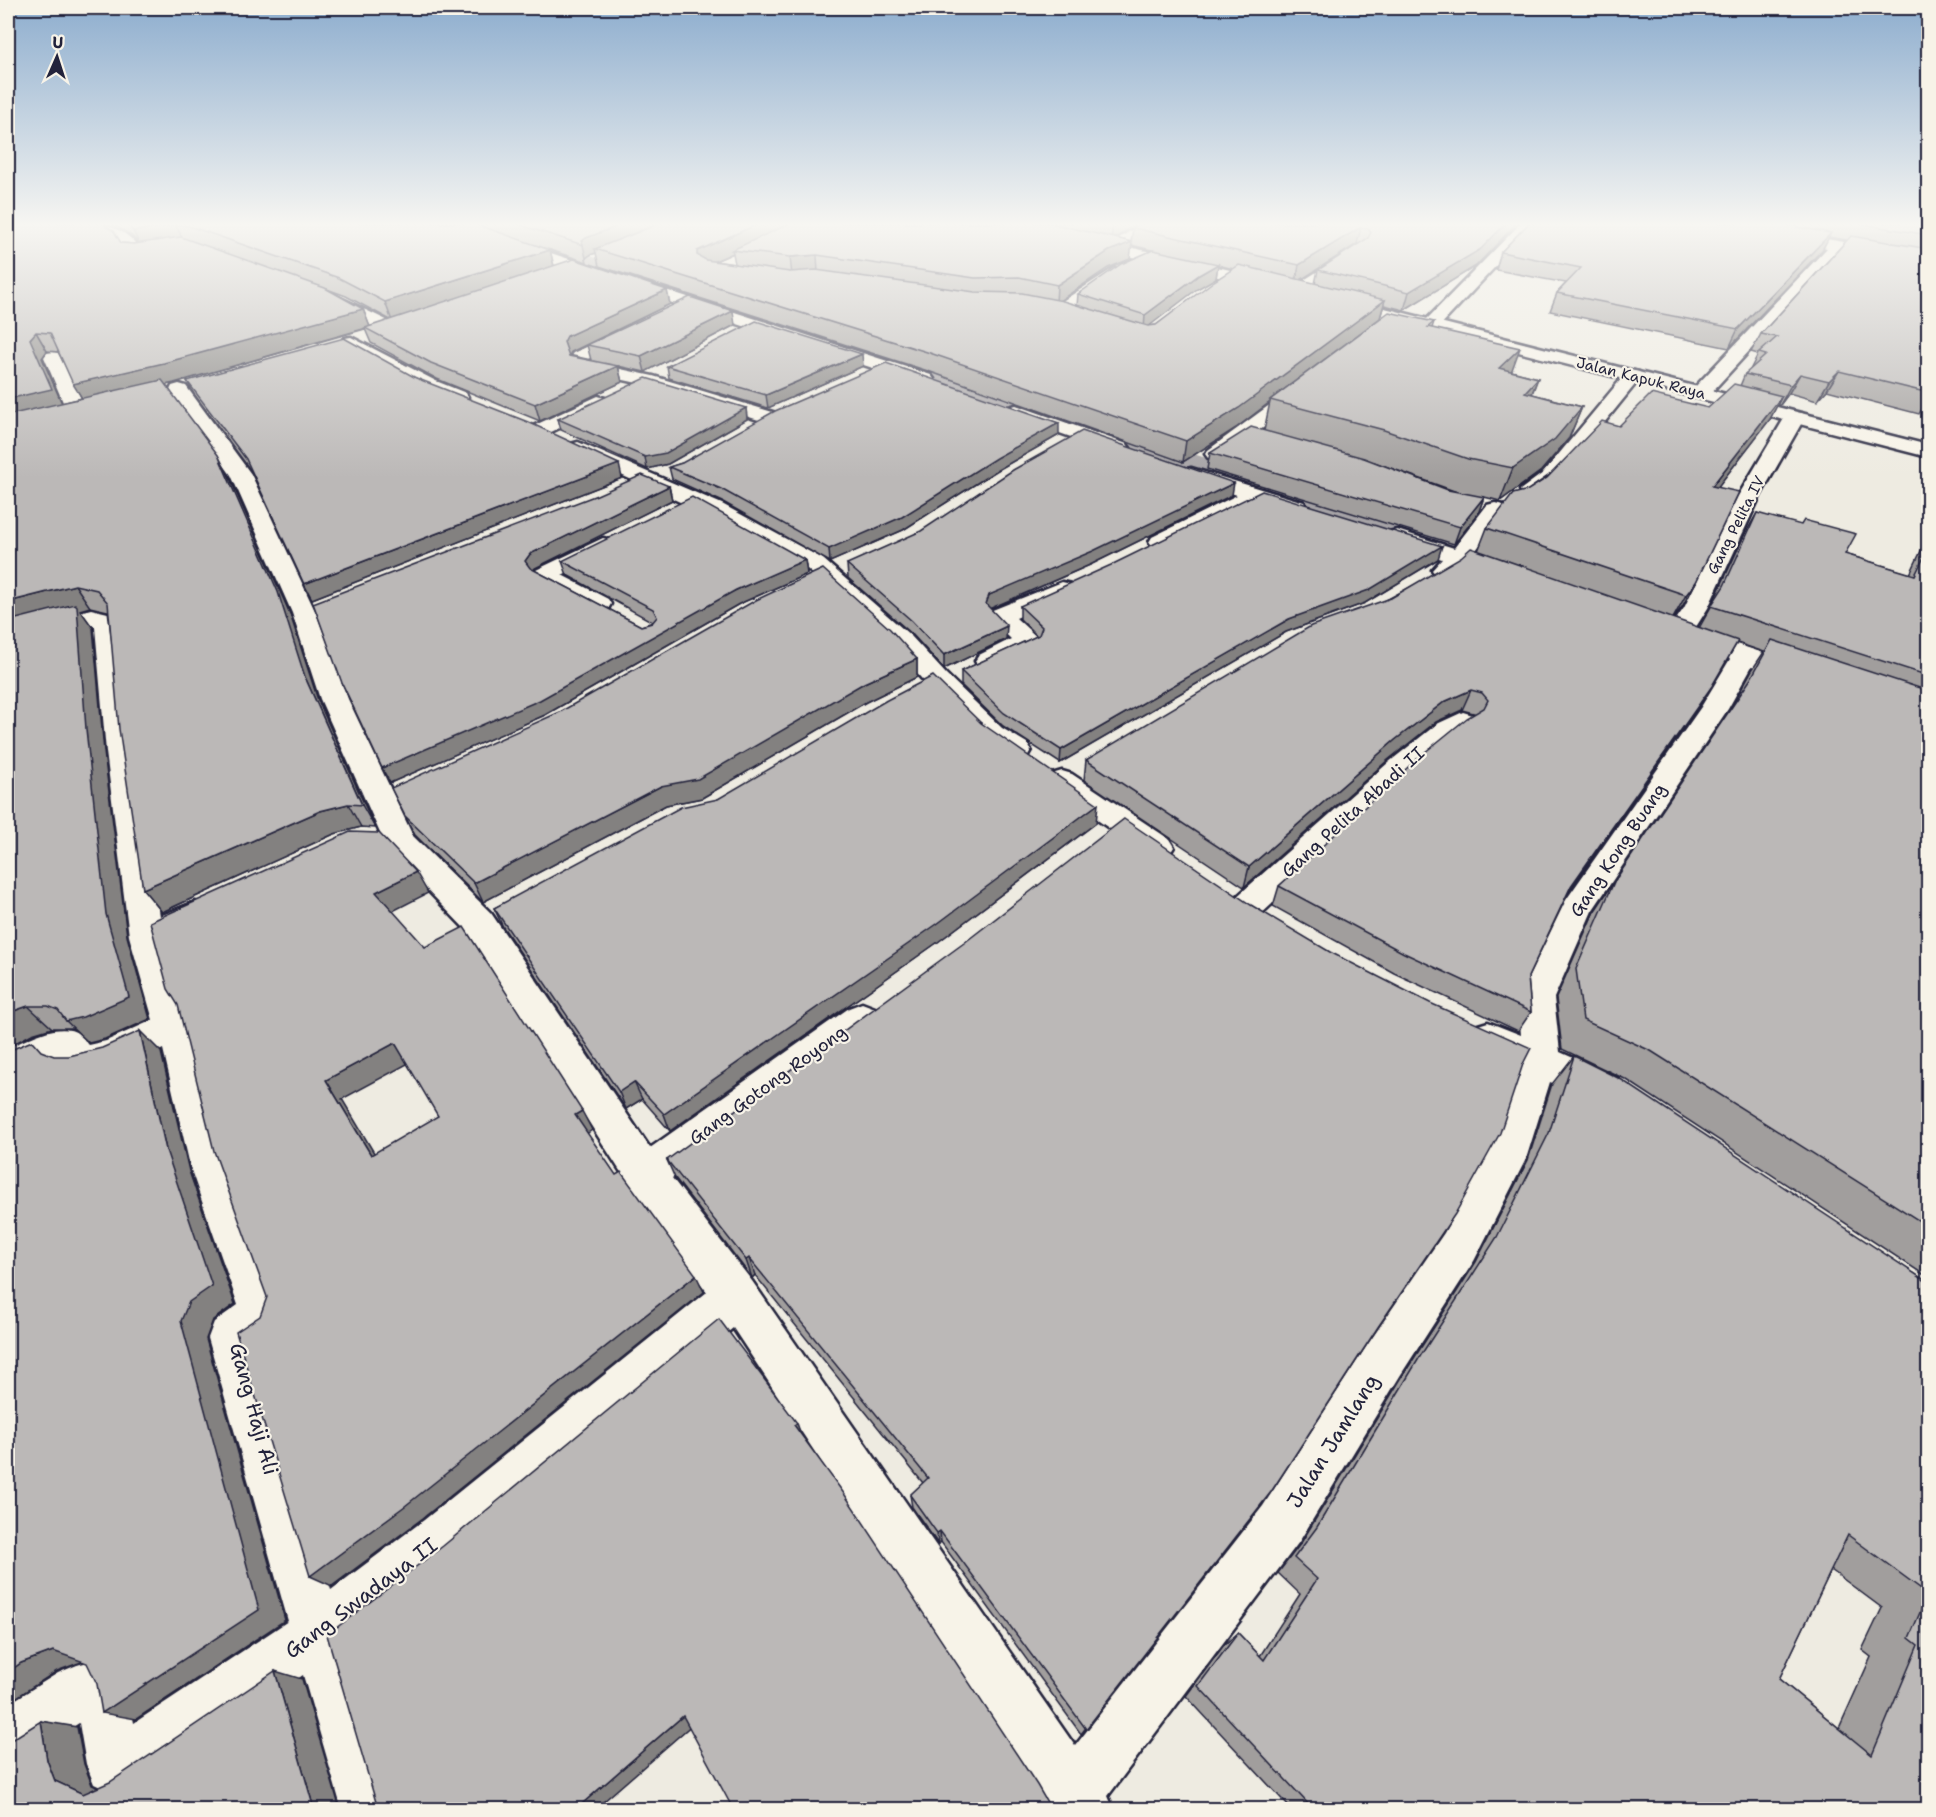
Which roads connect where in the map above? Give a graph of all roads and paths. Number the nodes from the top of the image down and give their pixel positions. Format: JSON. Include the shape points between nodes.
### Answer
{"nodes":[{"id":1,"x":354,"y":308,"type":"edge"},
{"id":2,"x":681,"y":308,"type":"edge"},
{"id":3,"x":706,"y":308,"type":"edge"},
{"id":4,"x":740,"y":308,"type":"edge"},
{"id":5,"x":1044,"y":308,"type":"edge"},
{"id":6,"x":1062,"y":308,"type":"edge"},
{"id":7,"x":1346,"y":308,"type":"edge"},
{"id":8,"x":1448,"y":308,"type":"edge"},
{"id":9,"x":1780,"y":308,"type":"edge"},
{"id":10,"x":1059,"y":310,"type":"junction"},
{"id":11,"x":670,"y":313,"type":"edge"},
{"id":12,"x":1081,"y":317,"type":"edge"},
{"id":13,"x":778,"y":318,"type":"edge"},
{"id":14,"x":650,"y":322,"type":"edge"},
{"id":15,"x":756,"y":324,"type":"junction"},
{"id":16,"x":1431,"y":325,"type":"junction"},
{"id":17,"x":735,"y":335,"type":"edge"},
{"id":18,"x":53,"y":357,"type":"edge"},
{"id":19,"x":673,"y":366,"type":"edge"},
{"id":20,"x":885,"y":366,"type":"junction"},
{"id":21,"x":1633,"y":375,"type":"junction"},
{"id":22,"x":647,"y":380,"type":"junction"},
{"id":23,"x":854,"y":380,"type":"edge"},
{"id":24,"x":202,"y":383,"type":"edge"},
{"id":25,"x":944,"y":386,"type":"edge"},
{"id":26,"x":1314,"y":389,"type":"edge"},
{"id":27,"x":179,"y":390,"type":"junction"},
{"id":28,"x":1701,"y":393,"type":"junction"},
{"id":29,"x":157,"y":395,"type":"edge"},
{"id":30,"x":1000,"y":406,"type":"edge"},
{"id":31,"x":485,"y":407,"type":"edge"},
{"id":32,"x":790,"y":408,"type":"edge"},
{"id":33,"x":769,"y":417,"type":"junction"},
{"id":34,"x":1795,"y":417,"type":"junction"},
{"id":35,"x":58,"y":418,"type":"edge"},
{"id":36,"x":742,"y":431,"type":"edge"},
{"id":37,"x":1080,"y":434,"type":"junction"},
{"id":38,"x":1051,"y":450,"type":"edge"},
{"id":39,"x":1929,"y":451,"type":"edge"},
{"id":40,"x":1141,"y":456,"type":"edge"},
{"id":41,"x":676,"y":470,"type":"edge"},
{"id":42,"x":634,"y":483,"type":"junction"},
{"id":43,"x":1256,"y":495,"type":"junction"},
{"id":44,"x":1473,"y":505,"type":"edge"},
{"id":45,"x":1508,"y":505,"type":"junction"},
{"id":46,"x":1312,"y":512,"type":"edge"},
{"id":47,"x":1381,"y":532,"type":"edge"},
{"id":48,"x":619,"y":538,"type":"edge"},
{"id":49,"x":1139,"y":553,"type":"edge"},
{"id":50,"x":1462,"y":553,"type":"junction"},
{"id":51,"x":853,"y":563,"type":"edge"},
{"id":52,"x":828,"y":574,"type":"junction"},
{"id":53,"x":1083,"y":579,"type":"edge"},
{"id":54,"x":1524,"y":579,"type":"edge"},
{"id":55,"x":1424,"y":581,"type":"edge"},
{"id":56,"x":799,"y":588,"type":"edge"},
{"id":57,"x":616,"y":613,"type":"edge"},
{"id":58,"x":8,"y":638,"type":"edge"},
{"id":59,"x":1745,"y":656,"type":"junction"},
{"id":60,"x":937,"y":680,"type":"junction"},
{"id":61,"x":1820,"y":681,"type":"edge"},
{"id":62,"x":907,"y":695,"type":"edge"},
{"id":63,"x":1462,"y":721,"type":"edge"},
{"id":64,"x":1122,"y":822,"type":"junction"},
{"id":65,"x":1094,"y":843,"type":"edge"},
{"id":66,"x":1175,"y":859,"type":"edge"},
{"id":67,"x":220,"y":902,"type":"edge"},
{"id":68,"x":1247,"y":908,"type":"edge"},
{"id":69,"x":146,"y":936,"type":"junction"},
{"id":70,"x":886,"y":1000,"type":"edge"},
{"id":71,"x":176,"y":1026,"type":"junction"},
{"id":72,"x":1468,"y":1029,"type":"edge"},
{"id":73,"x":1542,"y":1060,"type":"junction"},
{"id":74,"x":8,"y":1065,"type":"edge"},
{"id":75,"x":1632,"y":1106,"type":"edge"},
{"id":76,"x":645,"y":1174,"type":"junction"},
{"id":77,"x":736,"y":1296,"type":"junction"},
{"id":78,"x":318,"y":1634,"type":"junction"},
{"id":79,"x":8,"y":1736,"type":"edge"},
{"id":80,"x":1080,"y":1801,"type":"edge"},
{"id":81,"x":371,"y":1809,"type":"edge"}],
"edges":[{"from":1,"to":31,"type":"street","via":[[397,327],[346,343],[429,385]]},
{"from":2,"to":11,"type":"street"},
{"from":3,"to":15,"type":"street"},
{"from":4,"to":13,"type":"street"},
{"from":5,"to":10,"type":"street"},
{"from":6,"to":10,"type":"street"},
{"from":7,"to":16,"type":"street","name":"Jalan Kapuk Raya","via":[[1394,325]]},
{"from":8,"to":16,"type":"street"},
{"from":9,"to":28,"type":"street"},
{"from":10,"to":12,"type":"street"},
{"from":14,"to":22,"type":"street","via":[[579,357],[580,365]]},
{"from":15,"to":17,"type":"street"},
{"from":15,"to":20,"type":"street"},
{"from":16,"to":21,"type":"street","name":"Jalan Kapuk Raya"},
{"from":18,"to":35,"type":"street","via":[[84,412]]},
{"from":19,"to":22,"type":"street"},
{"from":20,"to":23,"type":"street"},
{"from":20,"to":25,"type":"street"},
{"from":21,"to":28,"type":"street","name":"Jalan Kapuk Raya"},
{"from":21,"to":45,"type":"street","via":[[1550,477]]},
{"from":22,"to":33,"type":"street"},
{"from":22,"to":42,"type":"street","via":[[529,426]]},
{"from":24,"to":27,"type":"street"},
{"from":26,"to":43,"type":"street","via":[[1254,437],[1189,467]]},
{"from":27,"to":29,"type":"street"},
{"from":27,"to":76,"type":"street","via":[[241,474],[314,609],[334,699],[394,796],[381,841],[493,914]]},
{"from":28,"to":34,"type":"street","name":"Jalan Kapuk Raya"},
{"from":30,"to":37,"type":"street"},
{"from":32,"to":33,"type":"street"},
{"from":33,"to":36,"type":"street"},
{"from":34,"to":39,"type":"street","name":"Jalan Kapuk Raya"},
{"from":34,"to":59,"type":"street","name":"Gang Pelita IV","via":[[1749,496],[1696,608],[1673,630]]},
{"from":37,"to":38,"type":"street"},
{"from":37,"to":40,"type":"street"},
{"from":41,"to":42,"type":"street"},
{"from":42,"to":52,"type":"street","via":[[683,506],[771,538]]},
{"from":43,"to":46,"type":"street"},
{"from":43,"to":49,"type":"street"},
{"from":44,"to":45,"type":"street"},
{"from":45,"to":50,"type":"street"},
{"from":47,"to":50,"type":"street"},
{"from":48,"to":57,"type":"street","via":[[544,575]]},
{"from":50,"to":54,"type":"street"},
{"from":50,"to":55,"type":"street","via":[[1444,570]]},
{"from":51,"to":52,"type":"street"},
{"from":52,"to":56,"type":"street"},
{"from":52,"to":60,"type":"street","via":[[902,641]]},
{"from":53,"to":60,"type":"street","via":[[999,616],[1027,642],[955,677]]},
{"from":58,"to":69,"type":"street","via":[[91,616],[101,618],[108,627],[120,752]]},
{"from":59,"to":61,"type":"street","name":"Gang Pelita IV"},
{"from":59,"to":73,"type":"street","name":"Gang Kong Buang","via":[[1714,709],[1577,907],[1536,998]]},
{"from":60,"to":62,"type":"street"},
{"from":60,"to":64,"type":"street","via":[[992,734],[1070,773]]},
{"from":63,"to":68,"type":"street","name":"Gang Pelita Abadi II","via":[[1399,769]]},
{"from":64,"to":65,"type":"street"},
{"from":64,"to":66,"type":"street"},
{"from":67,"to":69,"type":"street"},
{"from":69,"to":71,"type":"street","via":[[168,1015]]},
{"from":70,"to":76,"type":"street","name":"Gang Gotong Royong"},
{"from":71,"to":74,"type":"street","via":[[134,1047],[92,1059],[77,1059],[68,1045],[59,1044]]},
{"from":71,"to":78,"type":"street","name":"Gang Haji Ali","via":[[211,1170],[262,1314],[230,1338]]},
{"from":72,"to":73,"type":"street"},
{"from":73,"to":75,"type":"street","via":[[1600,1086]]},
{"from":73,"to":80,"type":"street","name":"Jalan Jamlang","via":[[1506,1160],[1459,1247],[1281,1524]]},
{"from":76,"to":77,"type":"street"},
{"from":77,"to":78,"type":"street","name":"Gang Swadaya II","via":[[442,1538]]},
{"from":77,"to":80,"type":"street"},
{"from":78,"to":79,"type":"street","name":"Gang Swadaya II","via":[[118,1767],[114,1764],[101,1692],[96,1690],[77,1692]]},
{"from":78,"to":81,"type":"street"}]}
